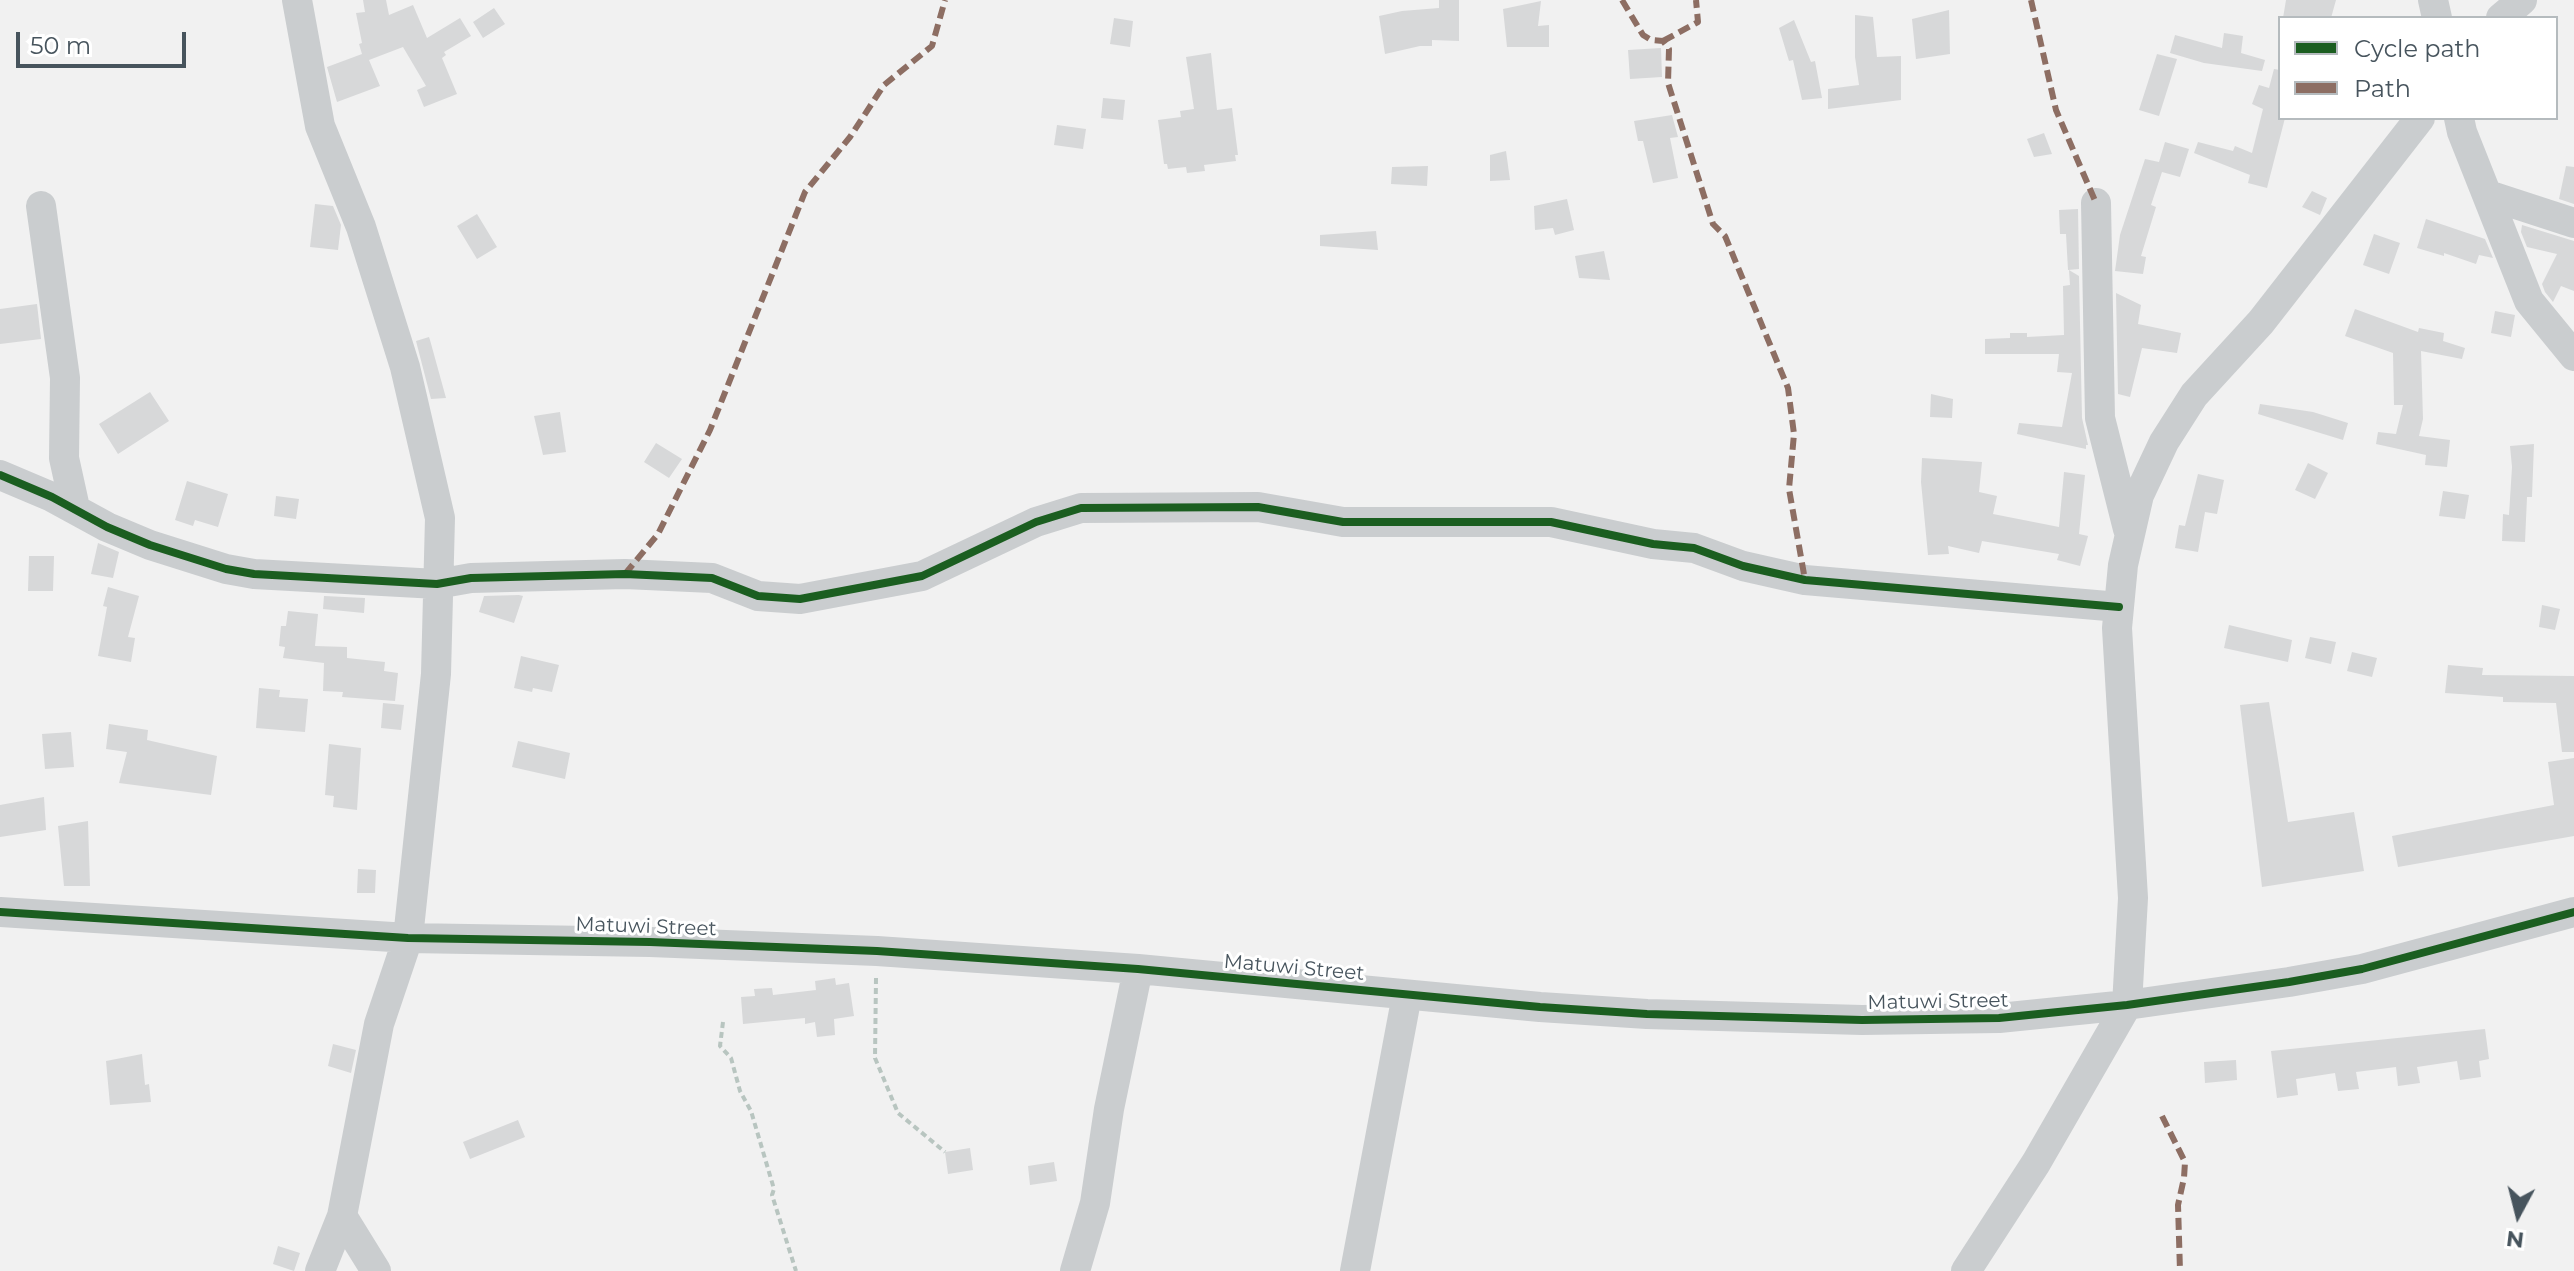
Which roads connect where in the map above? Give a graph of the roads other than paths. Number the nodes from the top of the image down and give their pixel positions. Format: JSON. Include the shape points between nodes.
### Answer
{"nodes":[{"id":1,"x":297,"y":0,"type":"edge"},
{"id":2,"x":2522,"y":0,"type":"edge"},
{"id":3,"x":2503,"y":16,"type":"edge"},
{"id":4,"x":2418,"y":120,"type":"edge"},
{"id":5,"x":2459,"y":120,"type":"edge"},
{"id":6,"x":2488,"y":195,"type":"junction"},
{"id":7,"x":2096,"y":203,"type":"dead end"},
{"id":8,"x":41,"y":206,"type":"dead end"},
{"id":9,"x":2574,"y":223,"type":"edge"},
{"id":10,"x":2574,"y":356,"type":"edge"},
{"id":11,"x":0,"y":475,"type":"edge"},
{"id":12,"x":75,"y":508,"type":"junction"},
{"id":13,"x":2130,"y":536,"type":"junction"},
{"id":14,"x":437,"y":584,"type":"junction"},
{"id":15,"x":2119,"y":607,"type":"junction"},
{"id":16,"x":0,"y":912,"type":"edge"},
{"id":17,"x":2574,"y":912,"type":"edge"},
{"id":18,"x":408,"y":938,"type":"junction"},
{"id":19,"x":1138,"y":969,"type":"junction"},
{"id":20,"x":1407,"y":995,"type":"junction"},
{"id":21,"x":2127,"y":1005,"type":"junction"},
{"id":22,"x":342,"y":1216,"type":"junction"},
{"id":23,"x":320,"y":1271,"type":"edge"},
{"id":24,"x":376,"y":1271,"type":"edge"},
{"id":25,"x":1075,"y":1271,"type":"edge"},
{"id":26,"x":1355,"y":1271,"type":"edge"},
{"id":27,"x":1966,"y":1271,"type":"edge"}],
"edges":[{"from":1,"to":14,"type":"street","via":[[320,126],[361,227],[405,367],[440,518]]},
{"from":2,"to":3,"type":"street"},
{"from":4,"to":13,"type":"street","via":[[2261,322],[2194,395],[2139,495]]},
{"from":5,"to":6,"type":"street"},
{"from":6,"to":9,"type":"street"},
{"from":6,"to":10,"type":"street","via":[[2529,301]]},
{"from":7,"to":13,"type":"street","via":[[2100,418]]},
{"from":8,"to":12,"type":"street","via":[[65,378],[64,458]]},
{"from":11,"to":12,"type":"street"},
{"from":12,"to":14,"type":"street","via":[[150,545],[226,569]]},
{"from":13,"to":15,"type":"street"},
{"from":14,"to":15,"type":"street","via":[[471,578],[625,574],[712,578],[758,596],[800,599],[922,576],[1036,522],[1081,508],[1258,507],[1343,522],[1551,522],[1694,548],[1805,580]]},
{"from":14,"to":18,"type":"street","via":[[436,674]]},
{"from":15,"to":21,"type":"street","via":[[2133,898]]},
{"from":16,"to":18,"type":"street","name":"Matuwi Street"},
{"from":17,"to":21,"type":"street","name":"Matuwi Street","via":[[2362,969]]},
{"from":18,"to":19,"type":"street","name":"Matuwi Street","via":[[877,951]]},
{"from":18,"to":22,"type":"street","via":[[379,1024]]},
{"from":19,"to":20,"type":"street","name":"Matuwi Street"},
{"from":19,"to":25,"type":"street","via":[[1095,1203]]},
{"from":20,"to":21,"type":"street","name":"Matuwi Street","via":[[1647,1014],[1862,1020],[1999,1018]]},
{"from":20,"to":26,"type":"street"},
{"from":21,"to":27,"type":"street"},
{"from":22,"to":23,"type":"street"},
{"from":22,"to":24,"type":"street"}]}
